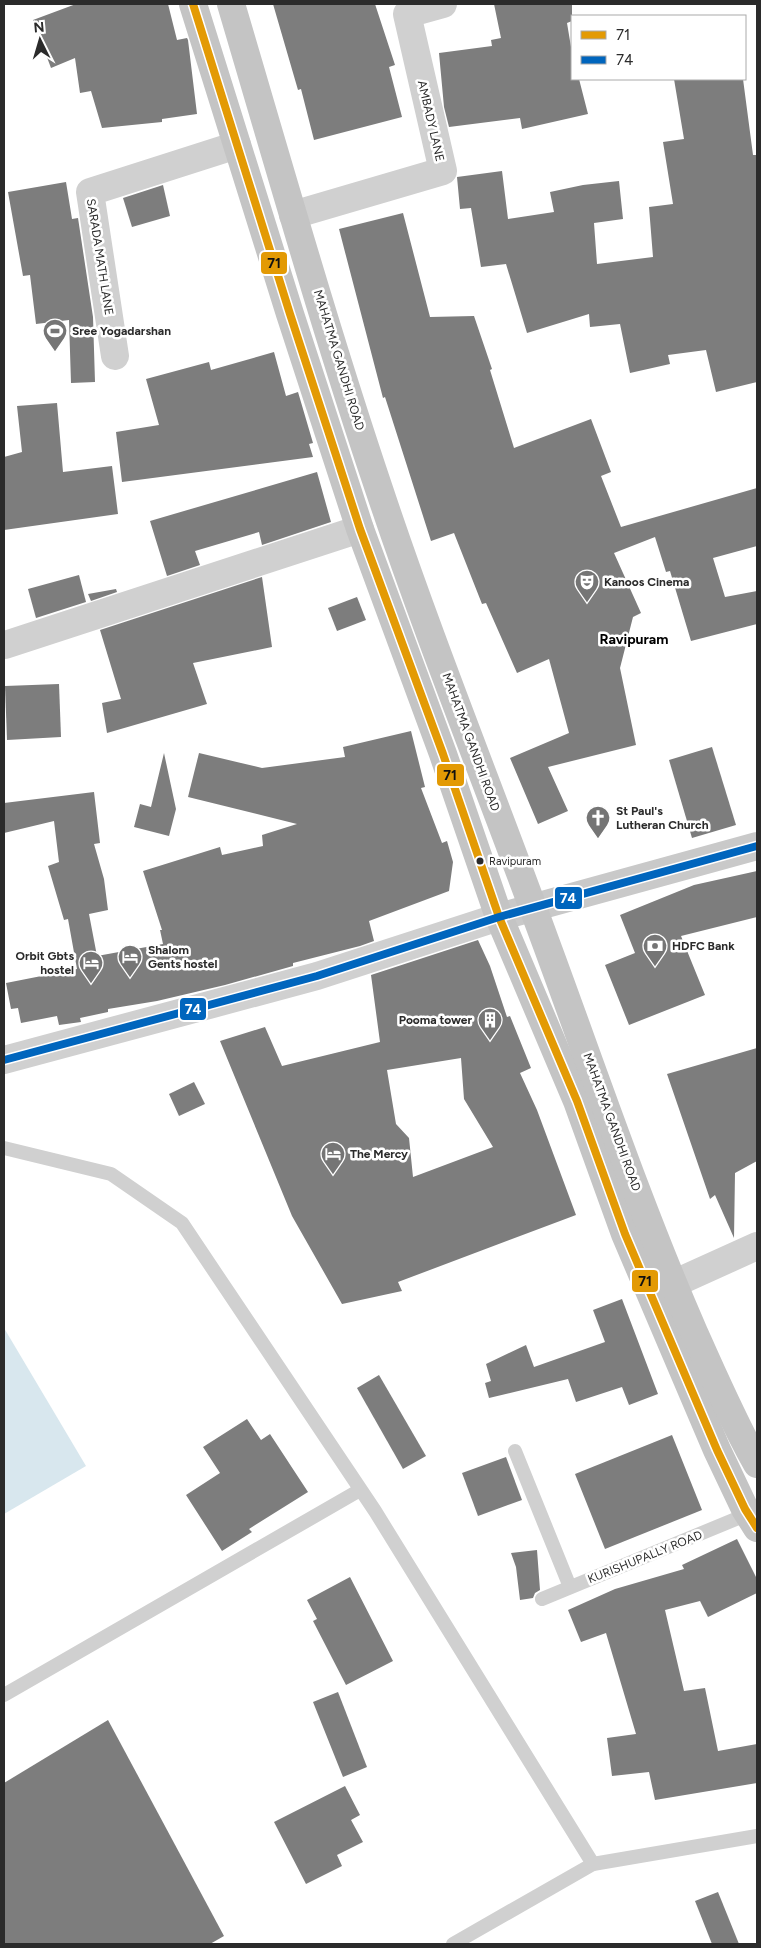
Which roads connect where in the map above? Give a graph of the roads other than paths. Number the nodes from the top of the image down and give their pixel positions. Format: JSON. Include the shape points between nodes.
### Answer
{"nodes":[{"id":1,"x":192,"y":4,"type":"edge"},
{"id":2,"x":231,"y":4,"type":"edge"},
{"id":3,"x":443,"y":4,"type":"edge"},
{"id":4,"x":237,"y":144,"type":"junction"},
{"id":5,"x":293,"y":215,"type":"junction"},
{"id":6,"x":115,"y":356,"type":"dead end"},
{"id":7,"x":360,"y":528,"type":"junction"},
{"id":8,"x":5,"y":645,"type":"dead end"},
{"id":9,"x":757,"y":846,"type":"edge"},
{"id":10,"x":533,"y":907,"type":"junction"},
{"id":11,"x":499,"y":917,"type":"junction"},
{"id":12,"x":4,"y":1060,"type":"edge"},
{"id":13,"x":4,"y":1148,"type":"edge"},
{"id":14,"x":757,"y":1246,"type":"edge"},
{"id":15,"x":673,"y":1284,"type":"junction"},
{"id":16,"x":515,"y":1451,"type":"dead end"},
{"id":17,"x":757,"y":1464,"type":"edge"},
{"id":18,"x":360,"y":1490,"type":"junction"},
{"id":19,"x":753,"y":1521,"type":"edge"},
{"id":20,"x":570,"y":1587,"type":"junction"},
{"id":21,"x":542,"y":1599,"type":"dead end"},
{"id":22,"x":4,"y":1695,"type":"edge"},
{"id":23,"x":757,"y":1836,"type":"edge"},
{"id":24,"x":593,"y":1864,"type":"junction"},
{"id":25,"x":454,"y":1944,"type":"edge"}],
"edges":[{"from":1,"to":4,"type":"main road","name":"MAHATMA GANDHI ROAD"},
{"from":2,"to":5,"type":"main road","name":"MAHATMA GANDHI ROAD"},
{"from":3,"to":5,"type":"street","name":"AMBADY LANE","via":[[407,14],[442,172]]},
{"from":4,"to":6,"type":"street","name":"SARADA MATH LANE","via":[[90,192]]},
{"from":4,"to":7,"type":"main road","name":"MAHATMA GANDHI ROAD"},
{"from":5,"to":10,"type":"main road","name":"MAHATMA GANDHI ROAD","via":[[379,490]]},
{"from":7,"to":8,"type":"street"},
{"from":7,"to":11,"type":"main road","name":"MAHATMA GANDHI ROAD"},
{"from":9,"to":10,"type":"main road"},
{"from":10,"to":11,"type":"main road"},
{"from":10,"to":15,"type":"main road","name":"MAHATMA GANDHI ROAD"},
{"from":11,"to":12,"type":"street","via":[[317,976]]},
{"from":11,"to":19,"type":"main road","name":"MAHATMA GANDHI ROAD","via":[[577,1101],[625,1234],[717,1450]]},
{"from":13,"to":18,"type":"lane","via":[[111,1174],[182,1223]]},
{"from":14,"to":15,"type":"street"},
{"from":15,"to":17,"type":"main road","name":"MAHATMA GANDHI ROAD"},
{"from":16,"to":20,"type":"lane"},
{"from":18,"to":22,"type":"lane"},
{"from":18,"to":24,"type":"lane"},
{"from":19,"to":20,"type":"lane","name":"KURISHUPALLY ROAD"},
{"from":20,"to":21,"type":"lane","name":"KURISHUPALLY ROAD"},
{"from":23,"to":24,"type":"lane"},
{"from":24,"to":25,"type":"lane"}]}
